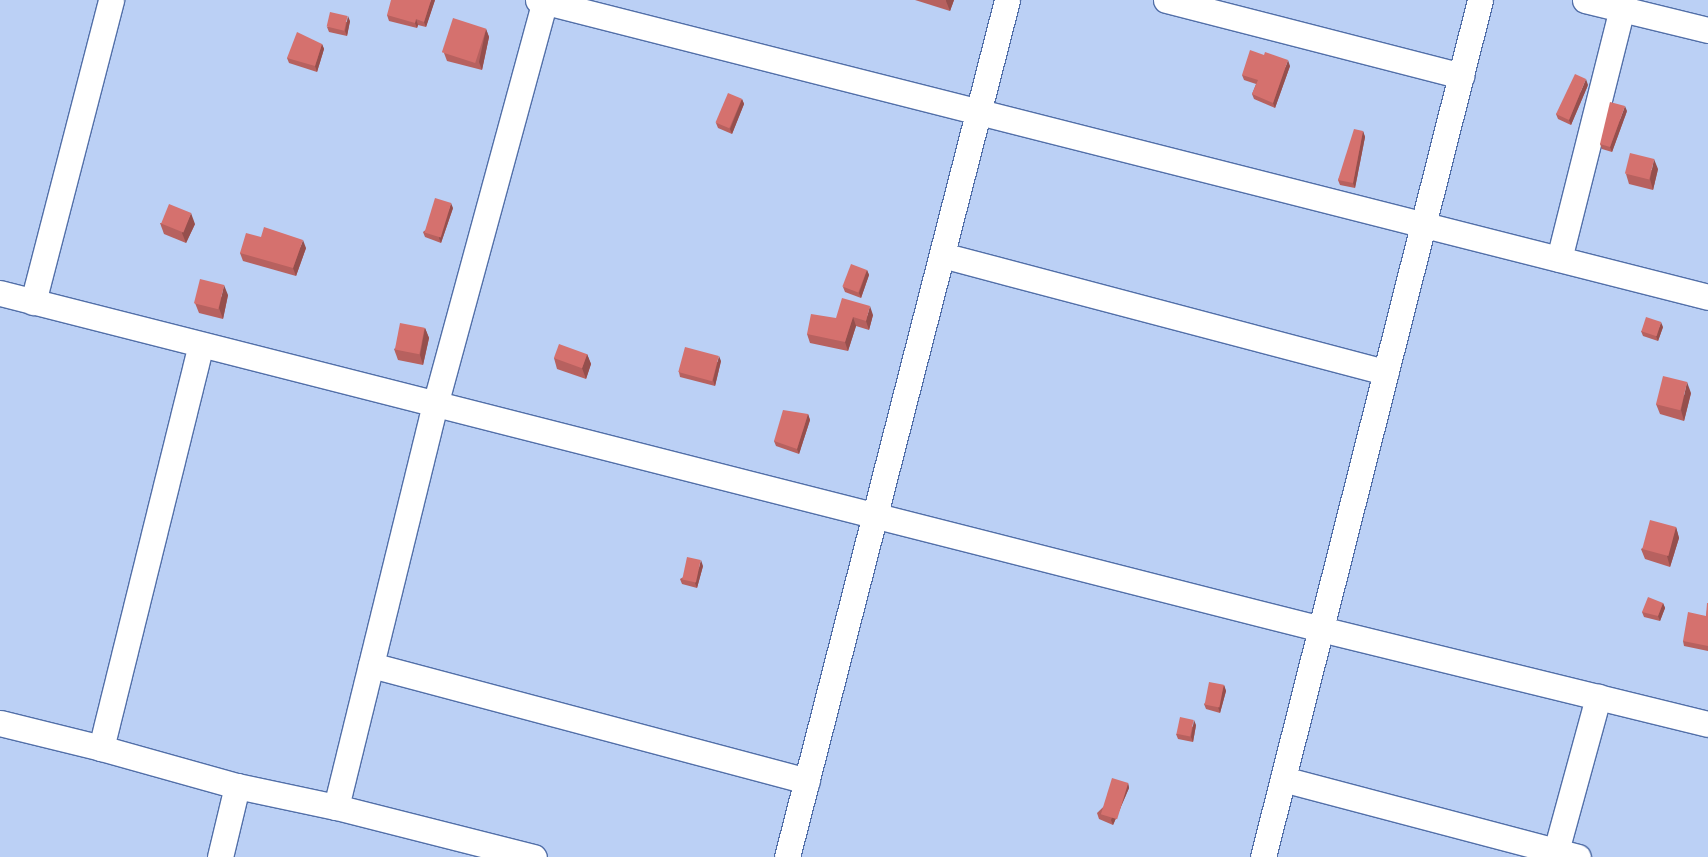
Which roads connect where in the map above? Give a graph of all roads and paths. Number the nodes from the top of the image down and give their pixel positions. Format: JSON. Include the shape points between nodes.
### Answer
{"nodes":[{"id":1,"x":111,"y":0,"type":"edge"},
{"id":2,"x":542,"y":0,"type":"edge"},
{"id":3,"x":1007,"y":0,"type":"edge"},
{"id":4,"x":1166,"y":0,"type":"edge"},
{"id":5,"x":1480,"y":0,"type":"edge"},
{"id":6,"x":1585,"y":0,"type":"edge"},
{"id":7,"x":1623,"y":5,"type":"edge"},
{"id":8,"x":1708,"y":30,"type":"edge"},
{"id":9,"x":1461,"y":76,"type":"junction"},
{"id":10,"x":979,"y":111,"type":"junction"},
{"id":11,"x":1424,"y":224,"type":"junction"},
{"id":12,"x":942,"y":255,"type":"junction"},
{"id":13,"x":1559,"y":259,"type":"junction"},
{"id":14,"x":0,"y":293,"type":"edge"},
{"id":15,"x":1708,"y":297,"type":"edge"},
{"id":16,"x":33,"y":302,"type":"junction"},
{"id":17,"x":201,"y":345,"type":"junction"},
{"id":18,"x":1386,"y":372,"type":"junction"},
{"id":19,"x":435,"y":405,"type":"junction"},
{"id":20,"x":875,"y":515,"type":"junction"},
{"id":21,"x":1321,"y":630,"type":"junction"},
{"id":22,"x":371,"y":665,"type":"junction"},
{"id":23,"x":1598,"y":697,"type":"junction"},
{"id":24,"x":0,"y":723,"type":"edge"},
{"id":25,"x":1708,"y":724,"type":"edge"},
{"id":26,"x":102,"y":748,"type":"junction"},
{"id":27,"x":1283,"y":780,"type":"junction"},
{"id":28,"x":807,"y":781,"type":"junction"},
{"id":29,"x":237,"y":786,"type":"junction"},
{"id":30,"x":336,"y":806,"type":"junction"},
{"id":31,"x":1567,"y":854,"type":"edge"},
{"id":32,"x":220,"y":857,"type":"edge"},
{"id":33,"x":534,"y":857,"type":"edge"},
{"id":34,"x":787,"y":857,"type":"edge"},
{"id":35,"x":1263,"y":857,"type":"edge"}],
"edges":[{"from":1,"to":16,"type":"street"},
{"from":2,"to":10,"type":"street"},
{"from":2,"to":19,"type":"street"},
{"from":3,"to":10,"type":"street"},
{"from":4,"to":9,"type":"street"},
{"from":5,"to":9,"type":"street"},
{"from":6,"to":7,"type":"street"},
{"from":7,"to":8,"type":"street"},
{"from":7,"to":13,"type":"street"},
{"from":9,"to":11,"type":"street"},
{"from":10,"to":11,"type":"street"},
{"from":10,"to":12,"type":"street"},
{"from":11,"to":13,"type":"street"},
{"from":11,"to":18,"type":"street"},
{"from":12,"to":18,"type":"street"},
{"from":12,"to":20,"type":"street"},
{"from":13,"to":15,"type":"street"},
{"from":14,"to":16,"type":"street"},
{"from":16,"to":17,"type":"street"},
{"from":17,"to":19,"type":"street"},
{"from":17,"to":26,"type":"street"},
{"from":18,"to":21,"type":"street"},
{"from":19,"to":20,"type":"street"},
{"from":19,"to":22,"type":"street"},
{"from":20,"to":21,"type":"street"},
{"from":20,"to":28,"type":"street"},
{"from":21,"to":23,"type":"street"},
{"from":21,"to":27,"type":"street"},
{"from":22,"to":28,"type":"street"},
{"from":22,"to":30,"type":"street"},
{"from":23,"to":25,"type":"street"},
{"from":23,"to":31,"type":"street"},
{"from":24,"to":26,"type":"street"},
{"from":26,"to":29,"type":"street"},
{"from":27,"to":31,"type":"street"},
{"from":27,"to":35,"type":"street"},
{"from":28,"to":34,"type":"street"},
{"from":29,"to":30,"type":"street"},
{"from":29,"to":32,"type":"street"},
{"from":30,"to":33,"type":"street"}]}
